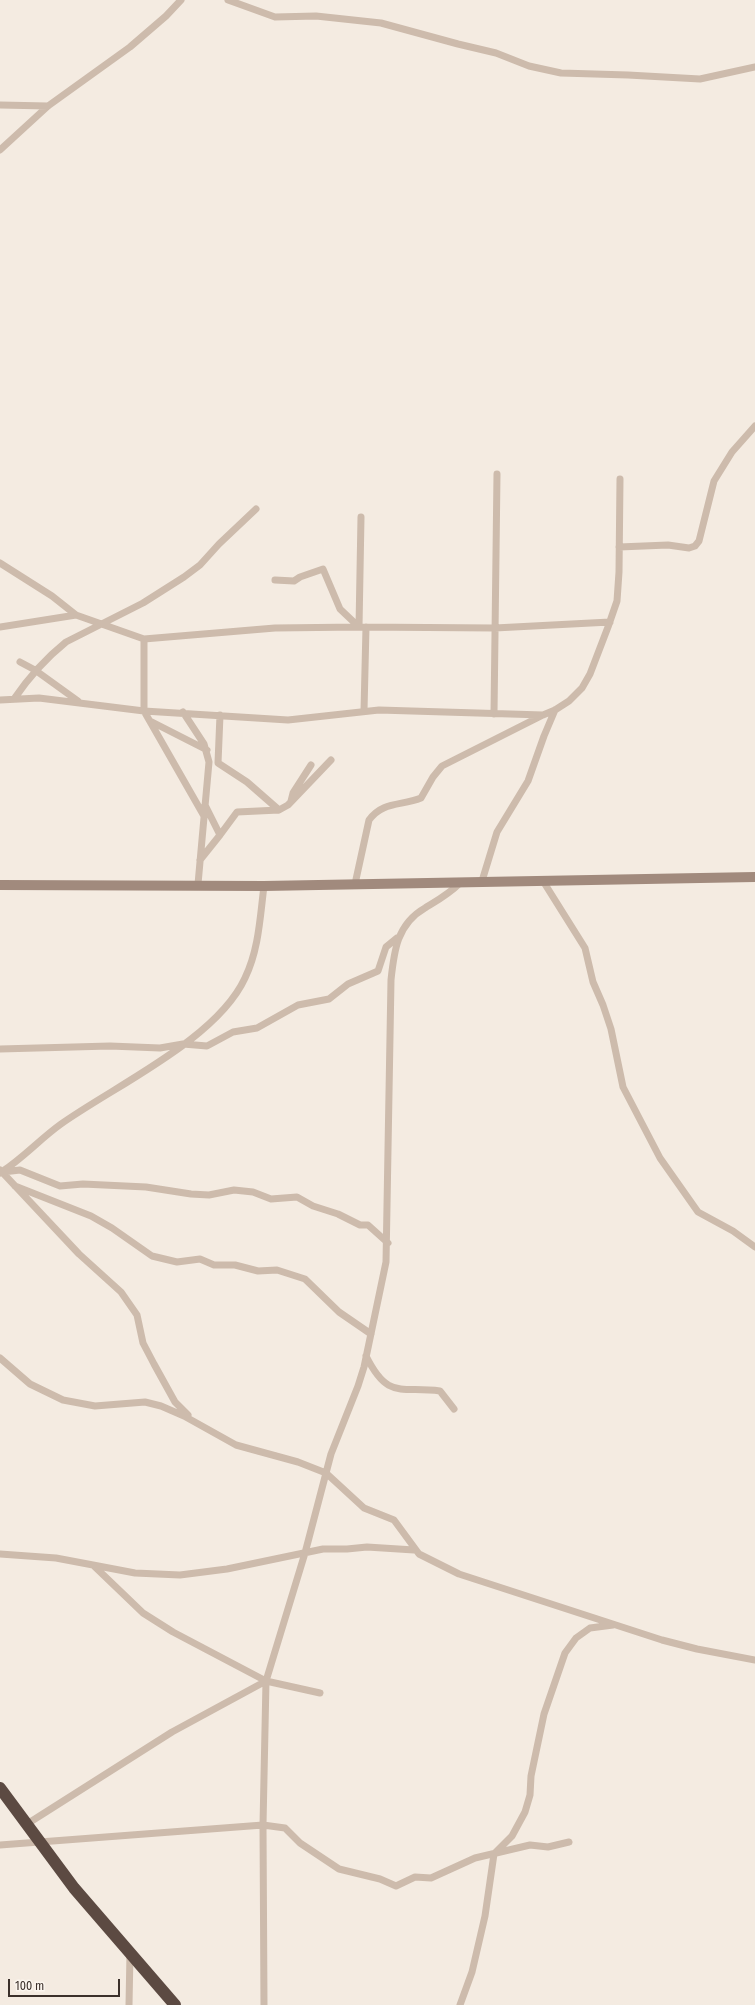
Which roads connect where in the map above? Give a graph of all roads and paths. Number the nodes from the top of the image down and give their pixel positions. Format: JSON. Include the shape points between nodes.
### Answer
{"nodes":[{"id":1,"x":182,"y":0,"type":"edge"},
{"id":2,"x":228,"y":0,"type":"edge"},
{"id":3,"x":755,"y":67,"type":"edge"},
{"id":4,"x":0,"y":105,"type":"edge"},
{"id":5,"x":48,"y":106,"type":"junction"},
{"id":6,"x":0,"y":150,"type":"edge"},
{"id":7,"x":755,"y":426,"type":"edge"},
{"id":8,"x":497,"y":474,"type":"dead end"},
{"id":9,"x":620,"y":479,"type":"dead end"},
{"id":10,"x":256,"y":509,"type":"dead end"},
{"id":11,"x":361,"y":517,"type":"dead end"},
{"id":12,"x":619,"y":547,"type":"junction"},
{"id":13,"x":0,"y":563,"type":"edge"},
{"id":14,"x":275,"y":580,"type":"dead end"},
{"id":15,"x":76,"y":615,"type":"junction"},
{"id":16,"x":610,"y":622,"type":"junction"},
{"id":17,"x":104,"y":624,"type":"junction"},
{"id":18,"x":0,"y":627,"type":"edge"},
{"id":19,"x":362,"y":627,"type":"junction"},
{"id":20,"x":495,"y":628,"type":"junction"},
{"id":21,"x":144,"y":639,"type":"junction"},
{"id":22,"x":20,"y":662,"type":"dead end"},
{"id":23,"x":35,"y":670,"type":"junction"},
{"id":24,"x":14,"y":699,"type":"junction"},
{"id":25,"x":0,"y":700,"type":"edge"},
{"id":26,"x":78,"y":702,"type":"junction"},
{"id":27,"x":555,"y":710,"type":"junction"},
{"id":28,"x":144,"y":711,"type":"junction"},
{"id":29,"x":364,"y":711,"type":"junction"},
{"id":30,"x":182,"y":712,"type":"junction"},
{"id":31,"x":494,"y":714,"type":"junction"},
{"id":32,"x":220,"y":715,"type":"junction"},
{"id":33,"x":543,"y":715,"type":"junction"},
{"id":34,"x":150,"y":721,"type":"junction"},
{"id":35,"x":207,"y":750,"type":"junction"},
{"id":36,"x":331,"y":760,"type":"dead end"},
{"id":37,"x":311,"y":765,"type":"dead end"},
{"id":38,"x":290,"y":803,"type":"junction"},
{"id":39,"x":205,"y":805,"type":"junction"},
{"id":40,"x":279,"y":810,"type":"junction"},
{"id":41,"x":204,"y":816,"type":"junction"},
{"id":42,"x":220,"y":835,"type":"junction"},
{"id":43,"x":200,"y":860,"type":"junction"},
{"id":44,"x":755,"y":877,"type":"edge"},
{"id":45,"x":482,"y":881,"type":"junction"},
{"id":46,"x":543,"y":881,"type":"junction"},
{"id":47,"x":460,"y":883,"type":"junction"},
{"id":48,"x":198,"y":884,"type":"junction"},
{"id":49,"x":355,"y":884,"type":"junction"},
{"id":50,"x":0,"y":885,"type":"edge"},
{"id":51,"x":264,"y":886,"type":"junction"},
{"id":52,"x":398,"y":938,"type":"junction"},
{"id":53,"x":183,"y":1044,"type":"junction"},
{"id":54,"x":0,"y":1049,"type":"edge"},
{"id":55,"x":1,"y":1172,"type":"edge"},
{"id":56,"x":16,"y":1186,"type":"junction"},
{"id":57,"x":388,"y":1243,"type":"junction"},
{"id":58,"x":755,"y":1247,"type":"edge"},
{"id":59,"x":371,"y":1334,"type":"junction"},
{"id":60,"x":366,"y":1356,"type":"junction"},
{"id":61,"x":0,"y":1358,"type":"edge"},
{"id":62,"x":454,"y":1409,"type":"dead end"},
{"id":63,"x":196,"y":1424,"type":"junction"},
{"id":64,"x":326,"y":1473,"type":"junction"},
{"id":65,"x":414,"y":1550,"type":"junction"},
{"id":66,"x":306,"y":1553,"type":"junction"},
{"id":67,"x":0,"y":1554,"type":"edge"},
{"id":68,"x":93,"y":1565,"type":"junction"},
{"id":69,"x":616,"y":1625,"type":"junction"},
{"id":70,"x":755,"y":1660,"type":"edge"},
{"id":71,"x":266,"y":1681,"type":"junction"},
{"id":72,"x":320,"y":1693,"type":"dead end"},
{"id":73,"x":0,"y":1788,"type":"edge"},
{"id":74,"x":27,"y":1824,"type":"junction"},
{"id":75,"x":264,"y":1825,"type":"junction"},
{"id":76,"x":569,"y":1842,"type":"dead end"},
{"id":77,"x":41,"y":1843,"type":"junction"},
{"id":78,"x":0,"y":1845,"type":"edge"},
{"id":79,"x":494,"y":1854,"type":"junction"},
{"id":80,"x":130,"y":1953,"type":"junction"},
{"id":81,"x":129,"y":2005,"type":"edge"},
{"id":82,"x":175,"y":2005,"type":"edge"},
{"id":83,"x":264,"y":2005,"type":"edge"},
{"id":84,"x":460,"y":2005,"type":"edge"}],
"edges":[{"from":1,"to":5,"type":"street","via":[[130,47]]},
{"from":2,"to":3,"type":"street","via":[[275,17],[316,16],[381,23],[496,52],[529,66],[561,73],[700,79]]},
{"from":4,"to":5,"type":"street"},
{"from":5,"to":6,"type":"street"},
{"from":7,"to":12,"type":"street","via":[[732,452],[714,481],[699,541],[695,546]]},
{"from":8,"to":20,"type":"street"},
{"from":9,"to":12,"type":"street"},
{"from":10,"to":17,"type":"street","via":[[200,565],[143,603]]},
{"from":11,"to":19,"type":"street"},
{"from":12,"to":16,"type":"street","via":[[616,601]]},
{"from":13,"to":15,"type":"street","via":[[52,596]]},
{"from":14,"to":19,"type":"street","via":[[294,581],[300,576],[323,569],[340,609]]},
{"from":15,"to":17,"type":"street"},
{"from":15,"to":18,"type":"street"},
{"from":16,"to":20,"type":"street"},
{"from":16,"to":27,"type":"street","via":[[582,688]]},
{"from":17,"to":21,"type":"street"},
{"from":17,"to":23,"type":"street","via":[[66,642]]},
{"from":19,"to":20,"type":"street"},
{"from":19,"to":21,"type":"street","via":[[275,628]]},
{"from":19,"to":29,"type":"street"},
{"from":20,"to":31,"type":"street"},
{"from":21,"to":28,"type":"street"},
{"from":22,"to":23,"type":"street"},
{"from":23,"to":24,"type":"street"},
{"from":23,"to":26,"type":"street"},
{"from":24,"to":25,"type":"street"},
{"from":24,"to":26,"type":"street","via":[[39,698]]},
{"from":26,"to":28,"type":"street"},
{"from":27,"to":33,"type":"street"},
{"from":27,"to":45,"type":"street","via":[[528,781],[497,832]]},
{"from":28,"to":30,"type":"street"},
{"from":28,"to":34,"type":"street"},
{"from":29,"to":31,"type":"street"},
{"from":29,"to":32,"type":"street","via":[[297,721]]},
{"from":30,"to":32,"type":"street"},
{"from":30,"to":35,"type":"street"},
{"from":31,"to":33,"type":"street"},
{"from":32,"to":40,"type":"street","via":[[218,763],[247,782]]},
{"from":33,"to":49,"type":"street","via":[[446,764],[433,777],[421,798],[385,806],[375,812],[369,820]]},
{"from":34,"to":35,"type":"street"},
{"from":34,"to":41,"type":"street"},
{"from":35,"to":39,"type":"street","via":[[209,762]]},
{"from":36,"to":38,"type":"street"},
{"from":37,"to":38,"type":"street","via":[[293,793]]},
{"from":38,"to":40,"type":"street"},
{"from":39,"to":41,"type":"street"},
{"from":39,"to":42,"type":"street"},
{"from":40,"to":42,"type":"street","via":[[237,812]]},
{"from":41,"to":43,"type":"street"},
{"from":42,"to":43,"type":"street"},
{"from":43,"to":48,"type":"street"},
{"from":44,"to":46,"type":"main road"},
{"from":45,"to":46,"type":"main road"},
{"from":45,"to":47,"type":"main road"},
{"from":46,"to":58,"type":"street","via":[[585,948],[593,982],[611,1029],[623,1087],[660,1158],[698,1212],[733,1231]]},
{"from":47,"to":49,"type":"main road"},
{"from":47,"to":52,"type":"street","via":[[450,893],[414,915]]},
{"from":48,"to":50,"type":"main road"},
{"from":48,"to":51,"type":"main road"},
{"from":49,"to":51,"type":"main road"},
{"from":51,"to":53,"type":"street","via":[[258,938],[245,979],[219,1014]]},
{"from":52,"to":53,"type":"street","via":[[386,947],[378,971],[348,984],[330,999],[298,1005],[257,1028],[233,1032],[207,1046]]},
{"from":52,"to":57,"type":"street","via":[[391,980],[387,1145]]},
{"from":53,"to":54,"type":"street","via":[[160,1048],[110,1046]]},
{"from":53,"to":55,"type":"street","via":[[63,1123]]},
{"from":55,"to":56,"type":"street"},
{"from":55,"to":57,"type":"street","via":[[20,1170],[60,1186],[83,1184],[146,1187],[209,1195],[234,1190],[253,1192],[271,1199],[297,1197],[360,1225],[368,1225]]},
{"from":56,"to":59,"type":"street","via":[[91,1216],[152,1256],[178,1262],[200,1259],[214,1265],[235,1265],[258,1271],[277,1270],[305,1279],[339,1312]]},
{"from":56,"to":63,"type":"street","via":[[79,1254],[121,1292],[137,1315],[144,1343],[175,1402]]},
{"from":57,"to":59,"type":"street"},
{"from":59,"to":60,"type":"street"},
{"from":60,"to":62,"type":"street","via":[[374,1373],[392,1389],[440,1391]]},
{"from":60,"to":64,"type":"street","via":[[358,1386],[337,1437]]},
{"from":61,"to":63,"type":"street","via":[[30,1384],[63,1400],[96,1406],[145,1402],[172,1410]]},
{"from":63,"to":64,"type":"street","via":[[236,1446],[298,1462]]},
{"from":64,"to":65,"type":"street","via":[[364,1508],[394,1520]]},
{"from":64,"to":66,"type":"street"},
{"from":65,"to":66,"type":"street","via":[[367,1547],[347,1550],[323,1549]]},
{"from":65,"to":69,"type":"street","via":[[425,1559],[459,1574]]},
{"from":66,"to":68,"type":"street","via":[[227,1569],[180,1575],[135,1573]]},
{"from":66,"to":71,"type":"street"},
{"from":67,"to":68,"type":"street","via":[[56,1558]]},
{"from":68,"to":71,"type":"street","via":[[143,1613],[173,1632]]},
{"from":69,"to":70,"type":"street","via":[[676,1644]]},
{"from":69,"to":79,"type":"street","via":[[590,1628],[576,1638],[565,1653],[544,1714],[525,1812],[512,1836]]},
{"from":71,"to":72,"type":"street"},
{"from":71,"to":74,"type":"street","via":[[172,1732]]},
{"from":71,"to":75,"type":"street"},
{"from":73,"to":74,"type":"highway"},
{"from":74,"to":77,"type":"highway"},
{"from":75,"to":77,"type":"street"},
{"from":75,"to":79,"type":"street","via":[[285,1828],[300,1843],[339,1869],[396,1886],[415,1878],[431,1878],[475,1858]]},
{"from":75,"to":83,"type":"street"},
{"from":76,"to":79,"type":"street","via":[[548,1847],[530,1845]]},
{"from":77,"to":78,"type":"street"},
{"from":77,"to":80,"type":"highway","via":[[74,1888]]},
{"from":79,"to":84,"type":"street","via":[[472,1972]]},
{"from":80,"to":81,"type":"street"},
{"from":80,"to":82,"type":"highway"}]}
